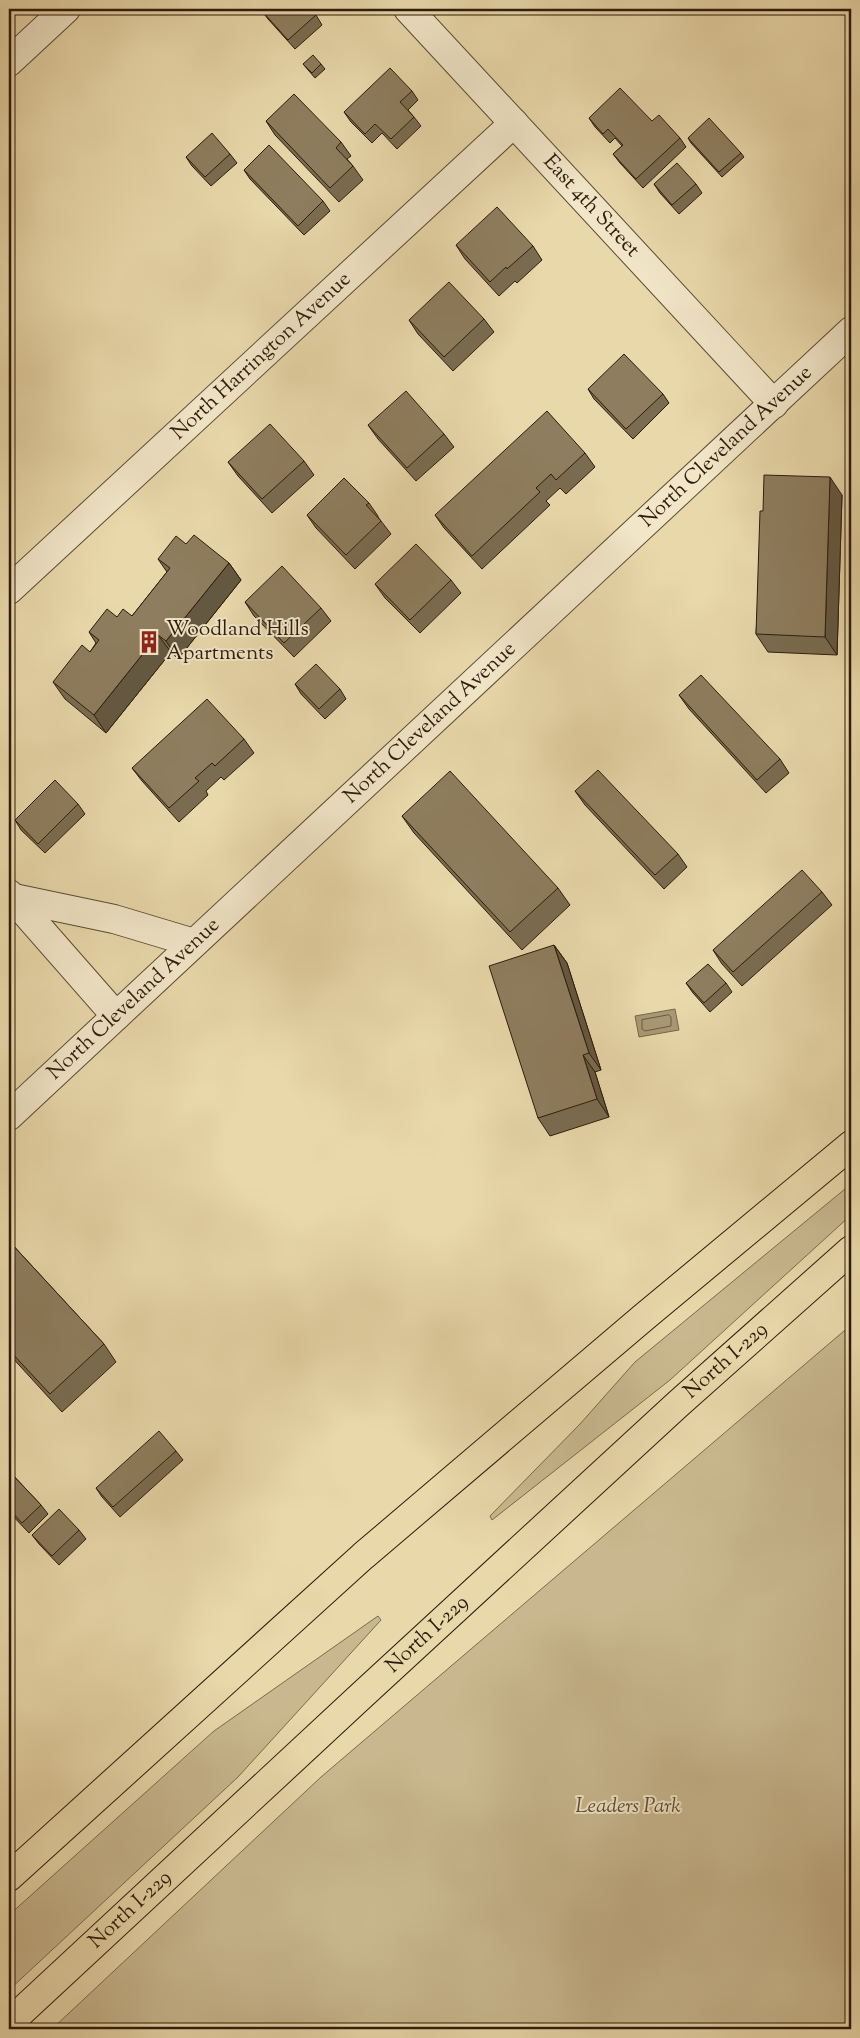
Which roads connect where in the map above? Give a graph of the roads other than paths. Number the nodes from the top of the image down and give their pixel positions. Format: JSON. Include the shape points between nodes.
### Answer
{"nodes":[{"id":1,"x":66,"y":9,"type":"edge"},
{"id":2,"x":408,"y":9,"type":"edge"},
{"id":3,"x":9,"y":62,"type":"edge"},
{"id":4,"x":514,"y":123,"type":"junction"},
{"id":5,"x":851,"y":331,"type":"edge"},
{"id":6,"x":774,"y":404,"type":"junction"},
{"id":7,"x":9,"y":590,"type":"edge"},
{"id":8,"x":10,"y":896,"type":"edge"},
{"id":9,"x":194,"y":943,"type":"junction"},
{"id":10,"x":116,"y":1016,"type":"junction"},
{"id":11,"x":9,"y":1116,"type":"edge"},
{"id":12,"x":851,"y":1145,"type":"edge"},
{"id":13,"x":851,"y":1250,"type":"edge"},
{"id":14,"x":9,"y":1877,"type":"edge"},
{"id":15,"x":9,"y":2024,"type":"edge"}],
"edges":[{"from":1,"to":3,"type":"street"},
{"from":2,"to":4,"type":"street","name":"East 4th Street"},
{"from":4,"to":6,"type":"street","name":"East 4th Street"},
{"from":4,"to":7,"type":"street","name":"North Harrington Avenue"},
{"from":5,"to":6,"type":"street","name":"North Cleveland Avenue"},
{"from":6,"to":9,"type":"street","name":"North Cleveland Avenue"},
{"from":8,"to":9,"type":"street","via":[[114,919]]},
{"from":8,"to":10,"type":"street"},
{"from":9,"to":10,"type":"street","name":"North Cleveland Avenue"},
{"from":10,"to":11,"type":"street","name":"North Cleveland Avenue"},
{"from":12,"to":14,"type":"highway","via":[[363,1556]]},
{"from":13,"to":15,"type":"highway","name":"North I-229","via":[[628,1451]]}]}
